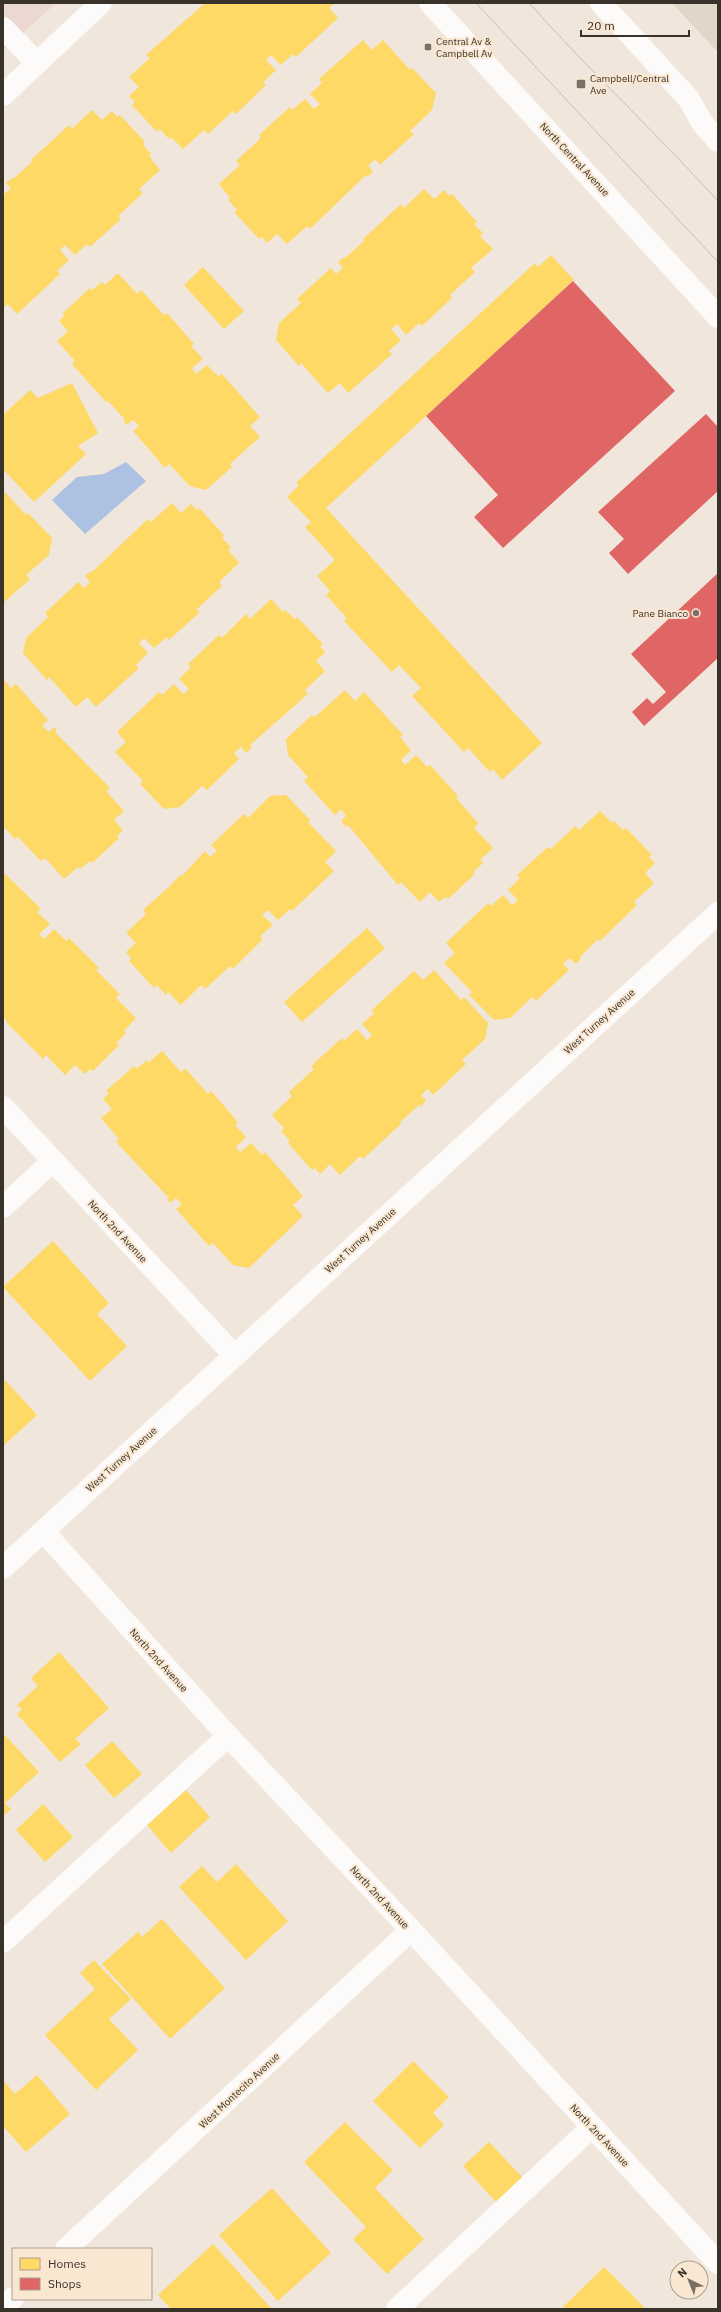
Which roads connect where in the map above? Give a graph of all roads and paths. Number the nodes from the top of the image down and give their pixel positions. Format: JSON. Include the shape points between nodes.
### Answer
{"nodes":[{"id":1,"x":101,"y":3,"type":"edge"},
{"id":2,"x":430,"y":3,"type":"edge"},
{"id":3,"x":601,"y":3,"type":"edge"},
{"id":4,"x":3,"y":28,"type":"edge"},
{"id":5,"x":37,"y":63,"type":"junction"},
{"id":6,"x":3,"y":95,"type":"edge"},
{"id":7,"x":718,"y":141,"type":"edge"},
{"id":8,"x":718,"y":316,"type":"edge"},
{"id":9,"x":718,"y":913,"type":"edge"},
{"id":10,"x":3,"y":1107,"type":"edge"},
{"id":11,"x":53,"y":1161,"type":"junction"},
{"id":12,"x":3,"y":1207,"type":"edge"},
{"id":13,"x":234,"y":1355,"type":"junction"},
{"id":14,"x":43,"y":1531,"type":"junction"},
{"id":15,"x":3,"y":1568,"type":"edge"},
{"id":16,"x":228,"y":1736,"type":"junction"},
{"id":17,"x":411,"y":1930,"type":"junction"},
{"id":18,"x":3,"y":1942,"type":"edge"},
{"id":19,"x":592,"y":2127,"type":"junction"},
{"id":20,"x":67,"y":2248,"type":"edge"},
{"id":21,"x":718,"y":2263,"type":"edge"},
{"id":22,"x":12,"y":2299,"type":"edge"},
{"id":23,"x":3,"y":2307,"type":"edge"},
{"id":24,"x":397,"y":2309,"type":"edge"}],
"edges":[{"from":1,"to":5,"type":"street"},
{"from":2,"to":8,"type":"street","name":"North Central Avenue"},
{"from":3,"to":7,"type":"street","via":[[688,98],[703,124]]},
{"from":4,"to":5,"type":"street"},
{"from":5,"to":6,"type":"street"},
{"from":9,"to":13,"type":"street","name":"West Turney Avenue"},
{"from":10,"to":11,"type":"street","name":"North 2nd Avenue"},
{"from":11,"to":12,"type":"street"},
{"from":11,"to":13,"type":"street","name":"North 2nd Avenue"},
{"from":13,"to":14,"type":"street","name":"West Turney Avenue"},
{"from":14,"to":15,"type":"street","name":"West Turney Avenue"},
{"from":14,"to":16,"type":"street","name":"North 2nd Avenue"},
{"from":16,"to":17,"type":"street","name":"North 2nd Avenue"},
{"from":16,"to":18,"type":"street"},
{"from":17,"to":19,"type":"street","name":"North 2nd Avenue"},
{"from":17,"to":20,"type":"street","name":"West Montecito Avenue"},
{"from":19,"to":21,"type":"street","name":"North 2nd Avenue"},
{"from":19,"to":24,"type":"street"},
{"from":22,"to":23,"type":"street"}]}
